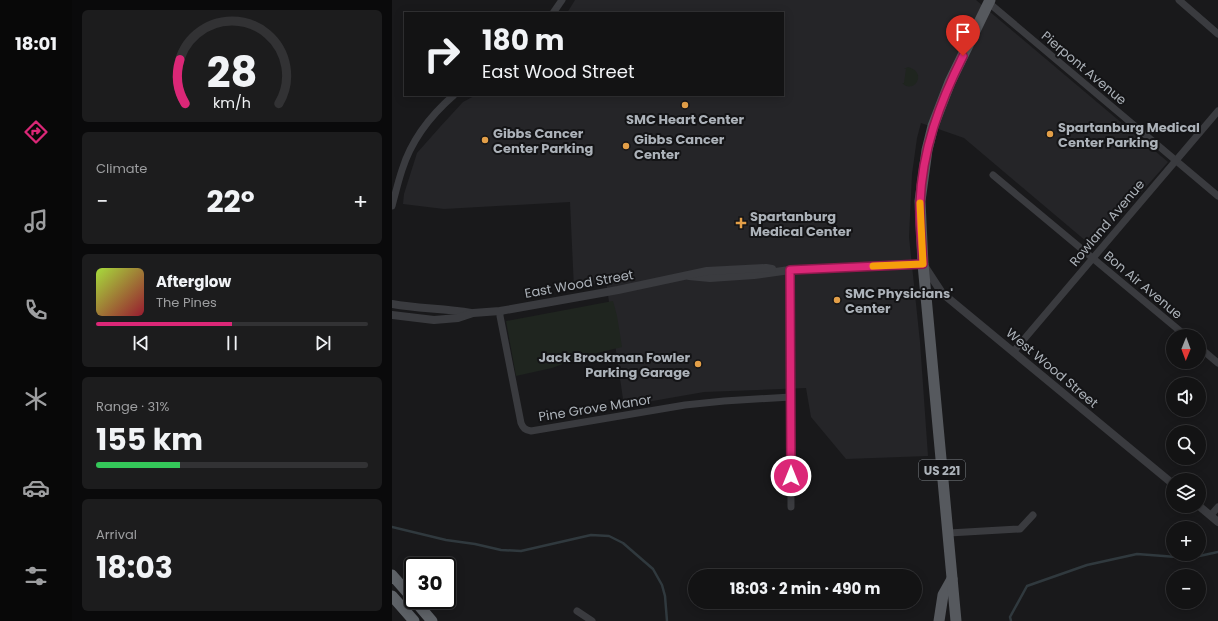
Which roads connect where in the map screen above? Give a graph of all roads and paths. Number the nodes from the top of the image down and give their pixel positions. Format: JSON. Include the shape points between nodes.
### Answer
{"nodes":[{"id":1,"x":562,"y":0,"type":"edge"},
{"id":2,"x":1179,"y":0,"type":"edge"},
{"id":3,"x":990,"y":2,"type":"edge"},
{"id":4,"x":554,"y":12,"type":"edge"},
{"id":5,"x":1218,"y":34,"type":"edge"},
{"id":6,"x":453,"y":96,"type":"edge"},
{"id":7,"x":1218,"y":111,"type":"edge"},
{"id":8,"x":1176,"y":161,"type":"junction"},
{"id":9,"x":993,"y":175,"type":"dead end"},
{"id":10,"x":1218,"y":196,"type":"edge"},
{"id":11,"x":392,"y":206,"type":"edge"},
{"id":12,"x":1093,"y":259,"type":"junction"},
{"id":13,"x":923,"y":264,"type":"junction"},
{"id":14,"x":790,"y":270,"type":"junction"},
{"id":15,"x":392,"y":304,"type":"edge"},
{"id":16,"x":500,"y":311,"type":"junction"},
{"id":17,"x":473,"y":313,"type":"junction"},
{"id":18,"x":392,"y":315,"type":"edge"},
{"id":19,"x":1178,"y":329,"type":"edge"},
{"id":20,"x":1014,"y":351,"type":"junction"},
{"id":21,"x":1206,"y":353,"type":"edge"},
{"id":22,"x":1218,"y":363,"type":"edge"},
{"id":23,"x":791,"y":397,"type":"junction"},
{"id":24,"x":1166,"y":478,"type":"edge"},
{"id":25,"x":791,"y":507,"type":"dead end"},
{"id":26,"x":1218,"y":507,"type":"edge"},
{"id":27,"x":1206,"y":511,"type":"edge"},
{"id":28,"x":1032,"y":515,"type":"dead end"},
{"id":29,"x":1211,"y":515,"type":"junction"},
{"id":30,"x":1218,"y":522,"type":"edge"},
{"id":31,"x":949,"y":533,"type":"junction"},
{"id":32,"x":392,"y":575,"type":"edge"},
{"id":33,"x":952,"y":579,"type":"junction"},
{"id":34,"x":404,"y":589,"type":"edge"},
{"id":35,"x":392,"y":596,"type":"edge"},
{"id":36,"x":421,"y":609,"type":"edge"},
{"id":37,"x":577,"y":611,"type":"dead end"},
{"id":38,"x":414,"y":621,"type":"edge"},
{"id":39,"x":432,"y":621,"type":"edge"},
{"id":40,"x":592,"y":621,"type":"edge"},
{"id":41,"x":939,"y":621,"type":"edge"},
{"id":42,"x":956,"y":621,"type":"edge"}],
"edges":[{"from":1,"to":4,"type":"street"},
{"from":2,"to":5,"type":"street"},
{"from":3,"to":8,"type":"street","name":"Pierpont Avenue"},
{"from":3,"to":13,"type":"main road","number":"US 221","via":[[950,82],[933,126],[920,201]]},
{"from":6,"to":11,"type":"street","via":[[431,119],[414,143],[402,170]]},
{"from":7,"to":8,"type":"street","name":"Rowland Avenue"},
{"from":8,"to":10,"type":"street","name":"Pierpont Avenue"},
{"from":8,"to":12,"type":"street","name":"Rowland Avenue"},
{"from":9,"to":12,"type":"street","name":"Bon Air Avenue"},
{"from":12,"to":19,"type":"street","name":"Bon Air Avenue"},
{"from":12,"to":20,"type":"street","name":"Rowland Avenue"},
{"from":13,"to":14,"type":"street","name":"East Wood Street"},
{"from":13,"to":20,"type":"street","name":"West Wood Street","via":[[942,293]]},
{"from":13,"to":31,"type":"main road","number":"US 221"},
{"from":14,"to":16,"type":"street","name":"East Wood Street","via":[[727,277],[689,276]]},
{"from":14,"to":23,"type":"street"},
{"from":15,"to":17,"type":"street","name":"East Wood Street"},
{"from":16,"to":17,"type":"street","name":"East Wood Street"},
{"from":16,"to":23,"type":"street","name":"Pine Grove Manor","via":[[521,424],[526,430],[685,405]]},
{"from":17,"to":18,"type":"street","name":"East Wood Street","via":[[458,318],[434,320]]},
{"from":20,"to":24,"type":"street","name":"West Wood Street"},
{"from":21,"to":22,"type":"street"},
{"from":23,"to":25,"type":"street"},
{"from":26,"to":29,"type":"street"},
{"from":27,"to":29,"type":"street"},
{"from":28,"to":31,"type":"street","via":[[1020,529]]},
{"from":29,"to":30,"type":"street"},
{"from":31,"to":33,"type":"main road","number":"US 221"},
{"from":32,"to":34,"type":"highway"},
{"from":33,"to":41,"type":"main road","via":[[943,595]]},
{"from":33,"to":42,"type":"main road","number":"US 221"},
{"from":35,"to":38,"type":"highway"},
{"from":36,"to":39,"type":"highway"},
{"from":37,"to":40,"type":"street"}]}
